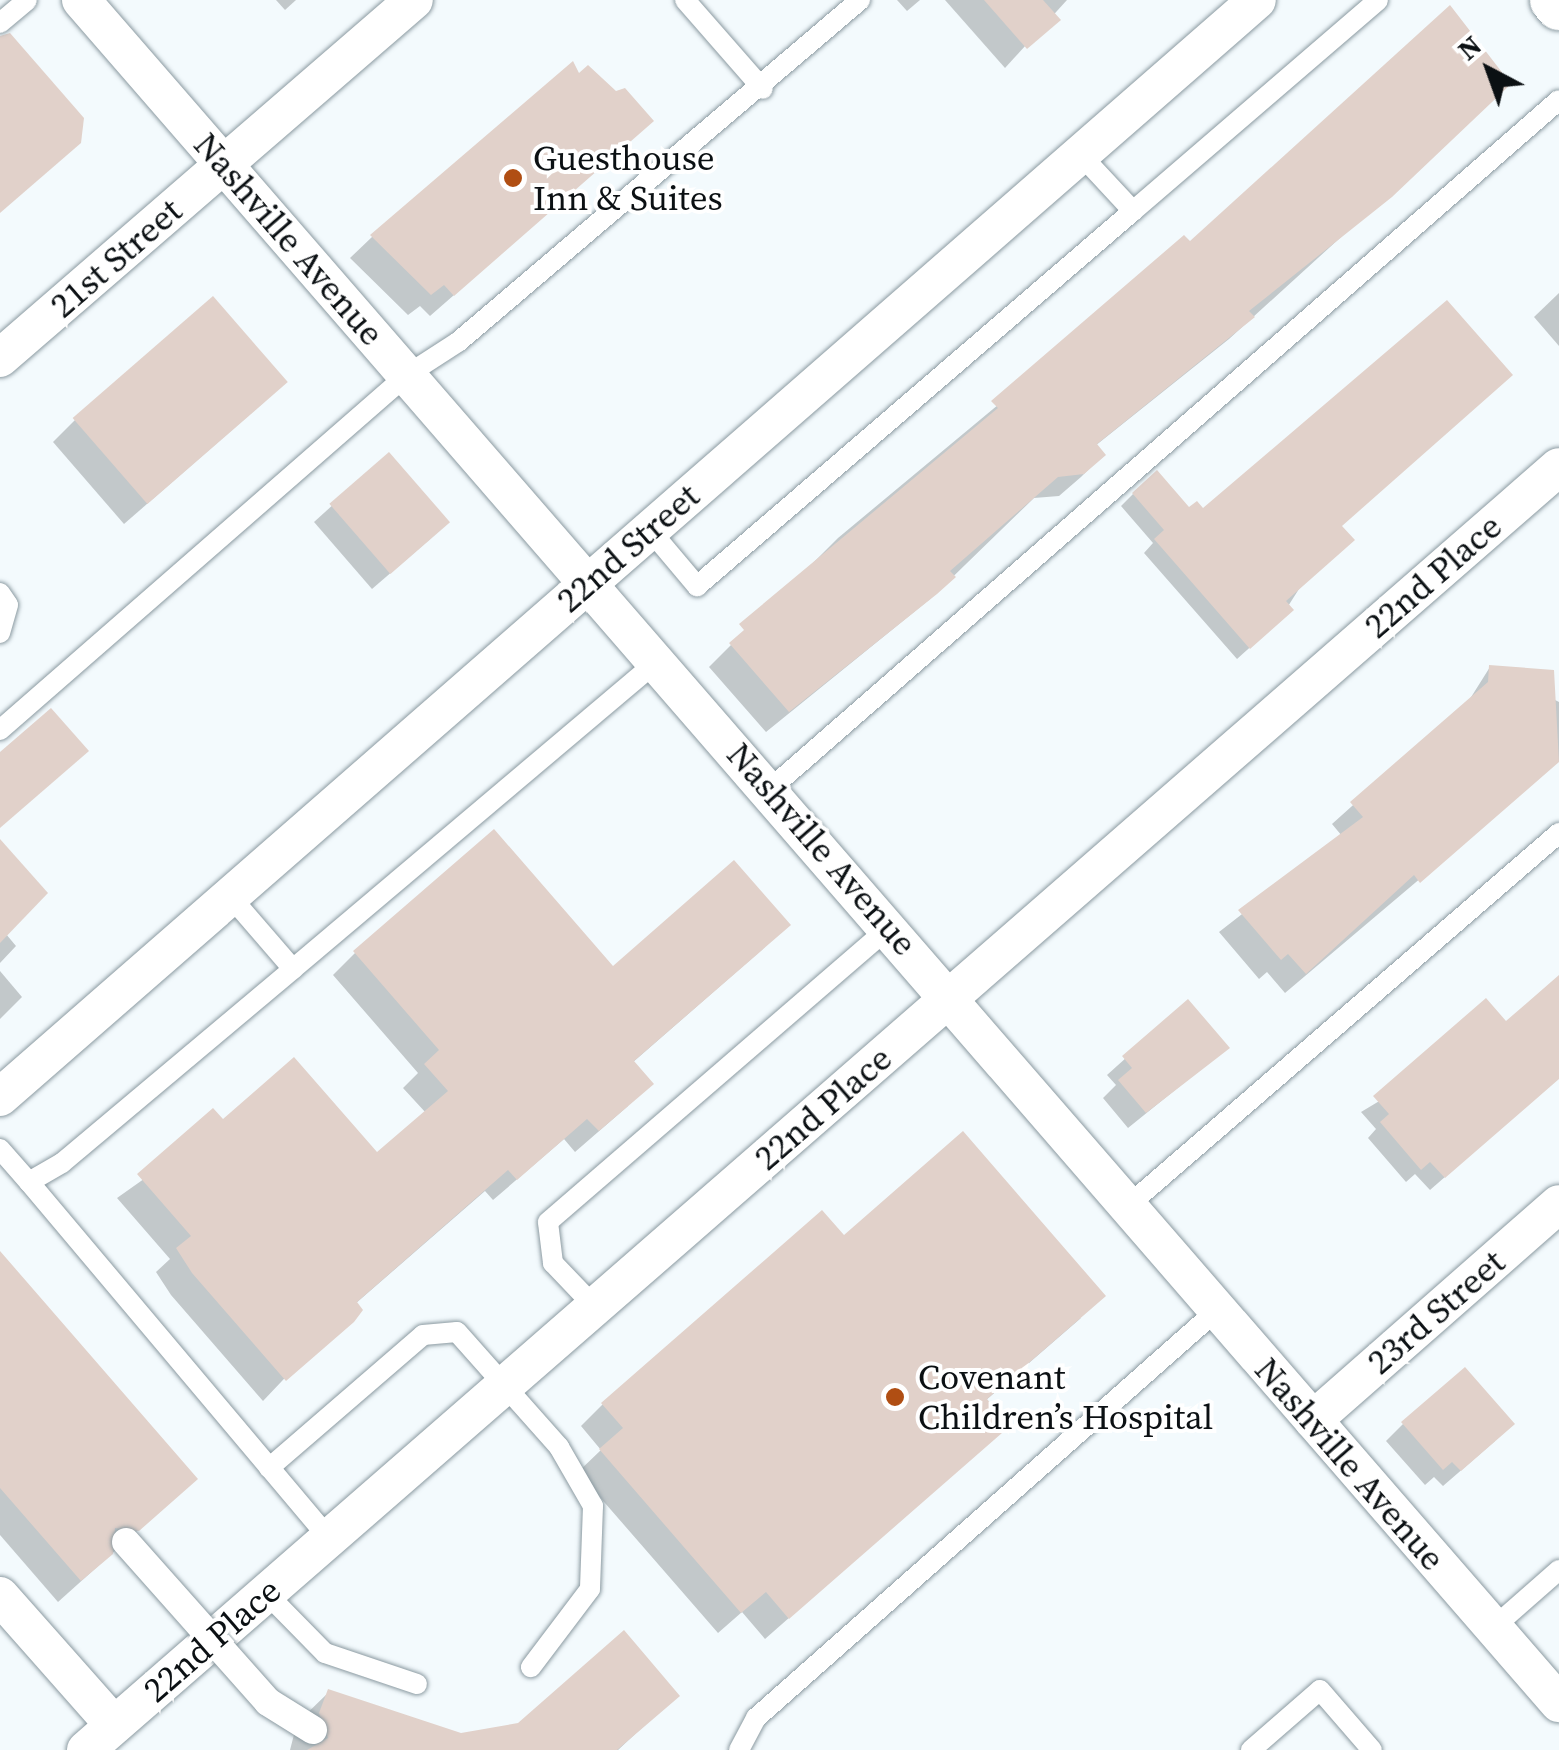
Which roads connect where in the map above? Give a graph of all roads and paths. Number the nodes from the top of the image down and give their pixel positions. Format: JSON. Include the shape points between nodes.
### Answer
{"nodes":[{"id":1,"x":27,"y":0,"type":"edge"},
{"id":2,"x":80,"y":0,"type":"edge"},
{"id":3,"x":414,"y":0,"type":"edge"},
{"id":4,"x":686,"y":0,"type":"edge"},
{"id":5,"x":860,"y":0,"type":"edge"},
{"id":6,"x":1257,"y":0,"type":"edge"},
{"id":7,"x":1378,"y":0,"type":"edge"},
{"id":8,"x":1554,"y":0,"type":"edge"},
{"id":9,"x":1559,"y":6,"type":"edge"},
{"id":10,"x":0,"y":23,"type":"edge"},
{"id":11,"x":763,"y":89,"type":"junction"},
{"id":12,"x":1559,"y":100,"type":"edge"},
{"id":13,"x":1080,"y":154,"type":"junction"},
{"id":14,"x":224,"y":164,"type":"junction"},
{"id":15,"x":1132,"y":211,"type":"junction"},
{"id":16,"x":0,"y":358,"type":"edge"},
{"id":17,"x":408,"y":375,"type":"junction"},
{"id":18,"x":1559,"y":467,"type":"edge"},
{"id":19,"x":650,"y":529,"type":"junction"},
{"id":20,"x":589,"y":582,"type":"junction"},
{"id":21,"x":0,"y":593,"type":"edge"},
{"id":22,"x":0,"y":633,"type":"edge"},
{"id":23,"x":658,"y":661,"type":"junction"},
{"id":24,"x":0,"y":730,"type":"edge"},
{"id":25,"x":770,"y":789,"type":"junction"},
{"id":26,"x":1559,"y":833,"type":"edge"},
{"id":27,"x":230,"y":896,"type":"junction"},
{"id":28,"x":890,"y":927,"type":"junction"},
{"id":29,"x":293,"y":969,"type":"junction"},
{"id":30,"x":951,"y":997,"type":"junction"},
{"id":31,"x":0,"y":1097,"type":"edge"},
{"id":32,"x":0,"y":1149,"type":"edge"},
{"id":33,"x":29,"y":1182,"type":"junction"},
{"id":34,"x":1131,"y":1203,"type":"junction"},
{"id":35,"x":1559,"y":1204,"type":"edge"},
{"id":36,"x":595,"y":1307,"type":"junction"},
{"id":37,"x":1216,"y":1312,"type":"junction"},
{"id":38,"x":502,"y":1387,"type":"junction"},
{"id":39,"x":1313,"y":1420,"type":"junction"},
{"id":40,"x":269,"y":1468,"type":"junction"},
{"id":41,"x":328,"y":1538,"type":"junction"},
{"id":42,"x":126,"y":1542,"type":"dead end"},
{"id":43,"x":1559,"y":1570,"type":"edge"},
{"id":44,"x":266,"y":1593,"type":"junction"},
{"id":45,"x":0,"y":1596,"type":"edge"},
{"id":46,"x":1493,"y":1628,"type":"junction"},
{"id":47,"x":531,"y":1667,"type":"dead end"},
{"id":48,"x":418,"y":1684,"type":"dead end"},
{"id":49,"x":1559,"y":1702,"type":"edge"},
{"id":50,"x":313,"y":1730,"type":"dead end"},
{"id":51,"x":100,"y":1738,"type":"edge"},
{"id":52,"x":739,"y":1750,"type":"edge"},
{"id":53,"x":1251,"y":1750,"type":"edge"},
{"id":54,"x":1372,"y":1750,"type":"edge"}],
"edges":[{"from":1,"to":10,"type":"lane"},
{"from":2,"to":14,"type":"street","name":"Nashville Avenue"},
{"from":3,"to":14,"type":"street","name":"21st Street"},
{"from":4,"to":11,"type":"lane"},
{"from":5,"to":11,"type":"lane"},
{"from":6,"to":13,"type":"street","name":"22nd Street"},
{"from":7,"to":15,"type":"lane"},
{"from":8,"to":9,"type":"street"},
{"from":11,"to":17,"type":"lane"},
{"from":12,"to":25,"type":"lane"},
{"from":13,"to":15,"type":"lane"},
{"from":13,"to":19,"type":"street","name":"22nd Street"},
{"from":14,"to":16,"type":"street","name":"21st Street"},
{"from":14,"to":17,"type":"street","name":"Nashville Avenue"},
{"from":15,"to":19,"type":"lane","via":[[698,586]]},
{"from":17,"to":20,"type":"street","name":"Nashville Avenue"},
{"from":17,"to":24,"type":"lane"},
{"from":18,"to":30,"type":"street","name":"22nd Place"},
{"from":19,"to":20,"type":"street","name":"22nd Street"},
{"from":20,"to":23,"type":"street","name":"Nashville Avenue"},
{"from":20,"to":27,"type":"street","name":"22nd Street"},
{"from":21,"to":22,"type":"lane","via":[[8,605]]},
{"from":23,"to":25,"type":"street","name":"Nashville Avenue"},
{"from":23,"to":29,"type":"lane"},
{"from":25,"to":28,"type":"street","name":"Nashville Avenue"},
{"from":26,"to":34,"type":"lane"},
{"from":27,"to":29,"type":"lane"},
{"from":27,"to":31,"type":"street","name":"22nd Street"},
{"from":28,"to":30,"type":"street","name":"Nashville Avenue"},
{"from":28,"to":36,"type":"lane","via":[[548,1222],[553,1263]]},
{"from":29,"to":33,"type":"lane"},
{"from":30,"to":34,"type":"street","name":"Nashville Avenue"},
{"from":30,"to":36,"type":"street","name":"22nd Place"},
{"from":32,"to":33,"type":"lane"},
{"from":33,"to":40,"type":"lane"},
{"from":34,"to":37,"type":"street","name":"Nashville Avenue"},
{"from":35,"to":39,"type":"street","name":"23rd Street"},
{"from":36,"to":38,"type":"street","name":"22nd Place"},
{"from":37,"to":39,"type":"street","name":"Nashville Avenue"},
{"from":37,"to":52,"type":"lane","via":[[756,1718]]},
{"from":38,"to":40,"type":"lane","via":[[457,1332],[424,1335]]},
{"from":38,"to":41,"type":"street","name":"22nd Place"},
{"from":38,"to":47,"type":"lane","via":[[558,1446],[593,1506],[590,1589]]},
{"from":39,"to":46,"type":"street","name":"Nashville Avenue"},
{"from":40,"to":41,"type":"lane"},
{"from":41,"to":44,"type":"street","name":"22nd Place"},
{"from":42,"to":50,"type":"street","bridge":true,"via":[[268,1702]]},
{"from":43,"to":46,"type":"lane"},
{"from":44,"to":48,"type":"lane","via":[[325,1652]]},
{"from":44,"to":51,"type":"street","name":"22nd Place"},
{"from":45,"to":51,"type":"street"},
{"from":46,"to":49,"type":"street","name":"Nashville Avenue"},
{"from":53,"to":54,"type":"lane","via":[[1320,1690]]}]}
